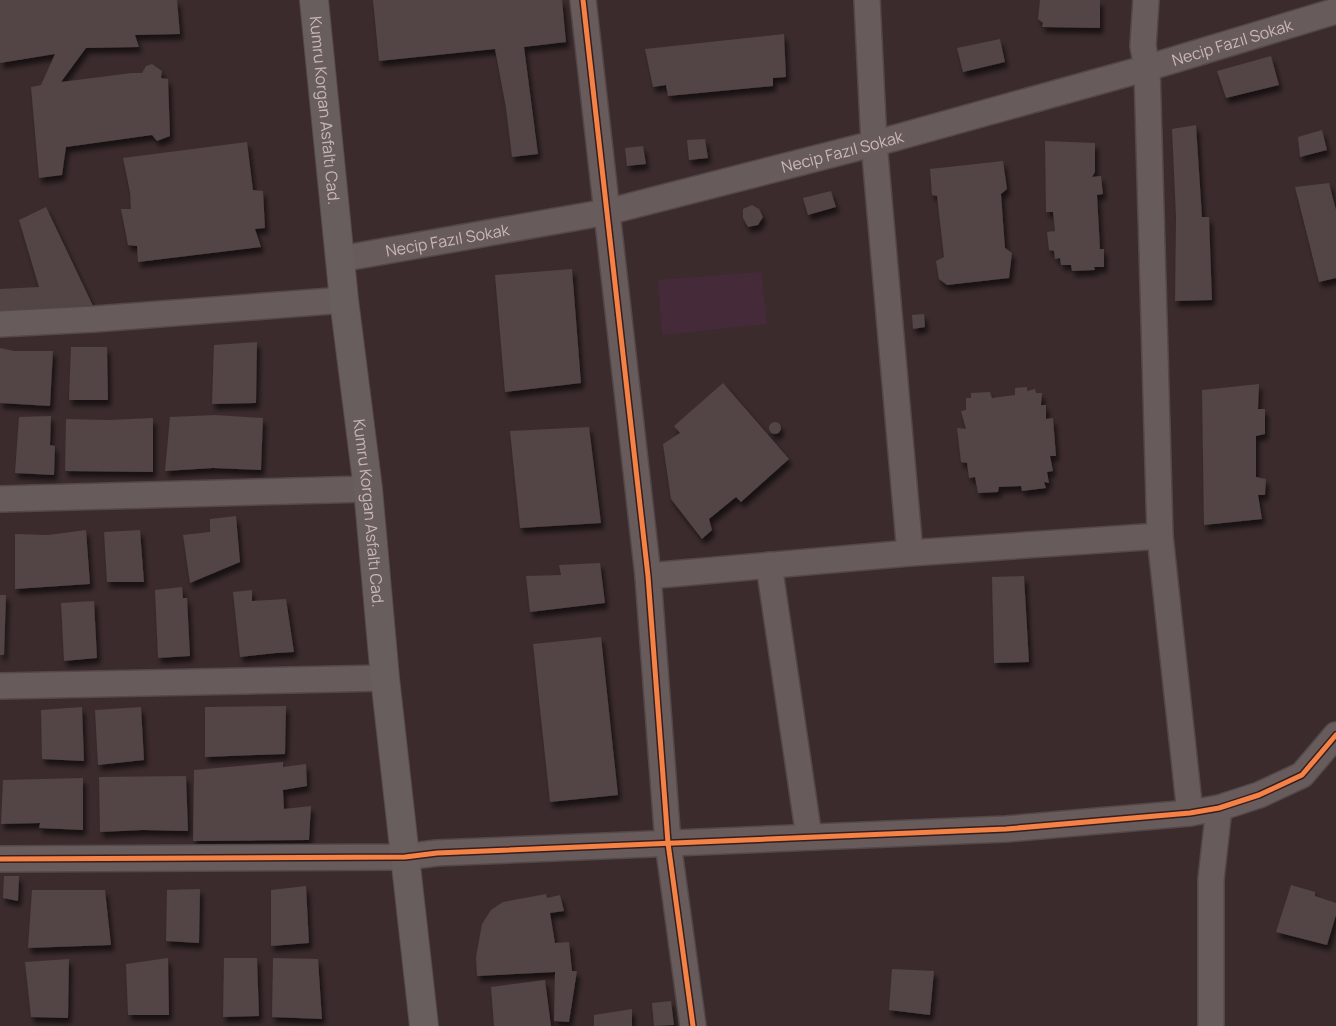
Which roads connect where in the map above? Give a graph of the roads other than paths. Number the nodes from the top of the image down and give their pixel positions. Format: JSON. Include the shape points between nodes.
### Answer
{"nodes":[{"id":1,"x":314,"y":0,"type":"edge"},
{"id":2,"x":583,"y":0,"type":"edge"},
{"id":3,"x":867,"y":0,"type":"edge"},
{"id":4,"x":1146,"y":0,"type":"edge"},
{"id":5,"x":1336,"y":11,"type":"edge"},
{"id":6,"x":1147,"y":68,"type":"junction"},
{"id":7,"x":874,"y":143,"type":"junction"},
{"id":8,"x":607,"y":212,"type":"junction"},
{"id":9,"x":340,"y":259,"type":"junction"},
{"id":10,"x":344,"y":300,"type":"junction"},
{"id":11,"x":0,"y":324,"type":"edge"},
{"id":12,"x":368,"y":489,"type":"junction"},
{"id":13,"x":0,"y":498,"type":"edge"},
{"id":14,"x":1160,"y":536,"type":"junction"},
{"id":15,"x":910,"y":553,"type":"junction"},
{"id":16,"x":769,"y":565,"type":"junction"},
{"id":17,"x":648,"y":576,"type":"junction"},
{"id":18,"x":384,"y":678,"type":"junction"},
{"id":19,"x":0,"y":686,"type":"edge"},
{"id":20,"x":1336,"y":735,"type":"edge"},
{"id":21,"x":1219,"y":808,"type":"junction"},
{"id":22,"x":1190,"y":813,"type":"junction"},
{"id":23,"x":809,"y":837,"type":"junction"},
{"id":24,"x":668,"y":843,"type":"junction"},
{"id":25,"x":405,"y":857,"type":"junction"},
{"id":26,"x":0,"y":859,"type":"edge"},
{"id":27,"x":424,"y":1026,"type":"edge"},
{"id":28,"x":694,"y":1026,"type":"edge"},
{"id":29,"x":1211,"y":1026,"type":"edge"}],
"edges":[{"from":1,"to":9,"type":"main road","name":"Kumru Korgan Asfaltı Cad."},
{"from":2,"to":8,"type":"street"},
{"from":3,"to":7,"type":"street"},
{"from":4,"to":6,"type":"street","via":[[1143,46]]},
{"from":5,"to":6,"type":"street","name":"Necip Fazıl Sokak"},
{"from":6,"to":7,"type":"street","name":"Necip Fazıl Sokak"},
{"from":6,"to":14,"type":"street"},
{"from":7,"to":8,"type":"street","name":"Necip Fazıl Sokak"},
{"from":7,"to":15,"type":"street"},
{"from":8,"to":9,"type":"street","name":"Necip Fazıl Sokak"},
{"from":8,"to":17,"type":"street"},
{"from":9,"to":10,"type":"main road","name":"Kumru Korgan Asfaltı Cad."},
{"from":10,"to":11,"type":"street"},
{"from":10,"to":12,"type":"main road","name":"Kumru Korgan Asfaltı Cad."},
{"from":12,"to":13,"type":"street"},
{"from":12,"to":18,"type":"main road","name":"Kumru Korgan Asfaltı Cad."},
{"from":14,"to":15,"type":"street"},
{"from":14,"to":22,"type":"street"},
{"from":15,"to":16,"type":"street"},
{"from":16,"to":17,"type":"street"},
{"from":16,"to":23,"type":"street"},
{"from":17,"to":24,"type":"street"},
{"from":18,"to":19,"type":"street"},
{"from":18,"to":25,"type":"main road","name":"Kumru Korgan Asfaltı Cad."},
{"from":20,"to":21,"type":"street","via":[[1302,775],[1259,795]]},
{"from":21,"to":22,"type":"street"},
{"from":21,"to":29,"type":"street","via":[[1212,879]]},
{"from":22,"to":23,"type":"street","via":[[1006,829]]},
{"from":23,"to":24,"type":"street"},
{"from":24,"to":25,"type":"street"},
{"from":24,"to":28,"type":"street"},
{"from":25,"to":26,"type":"street"},
{"from":25,"to":27,"type":"main road","name":"Kumru Korgan Asfaltı Cad."}]}
